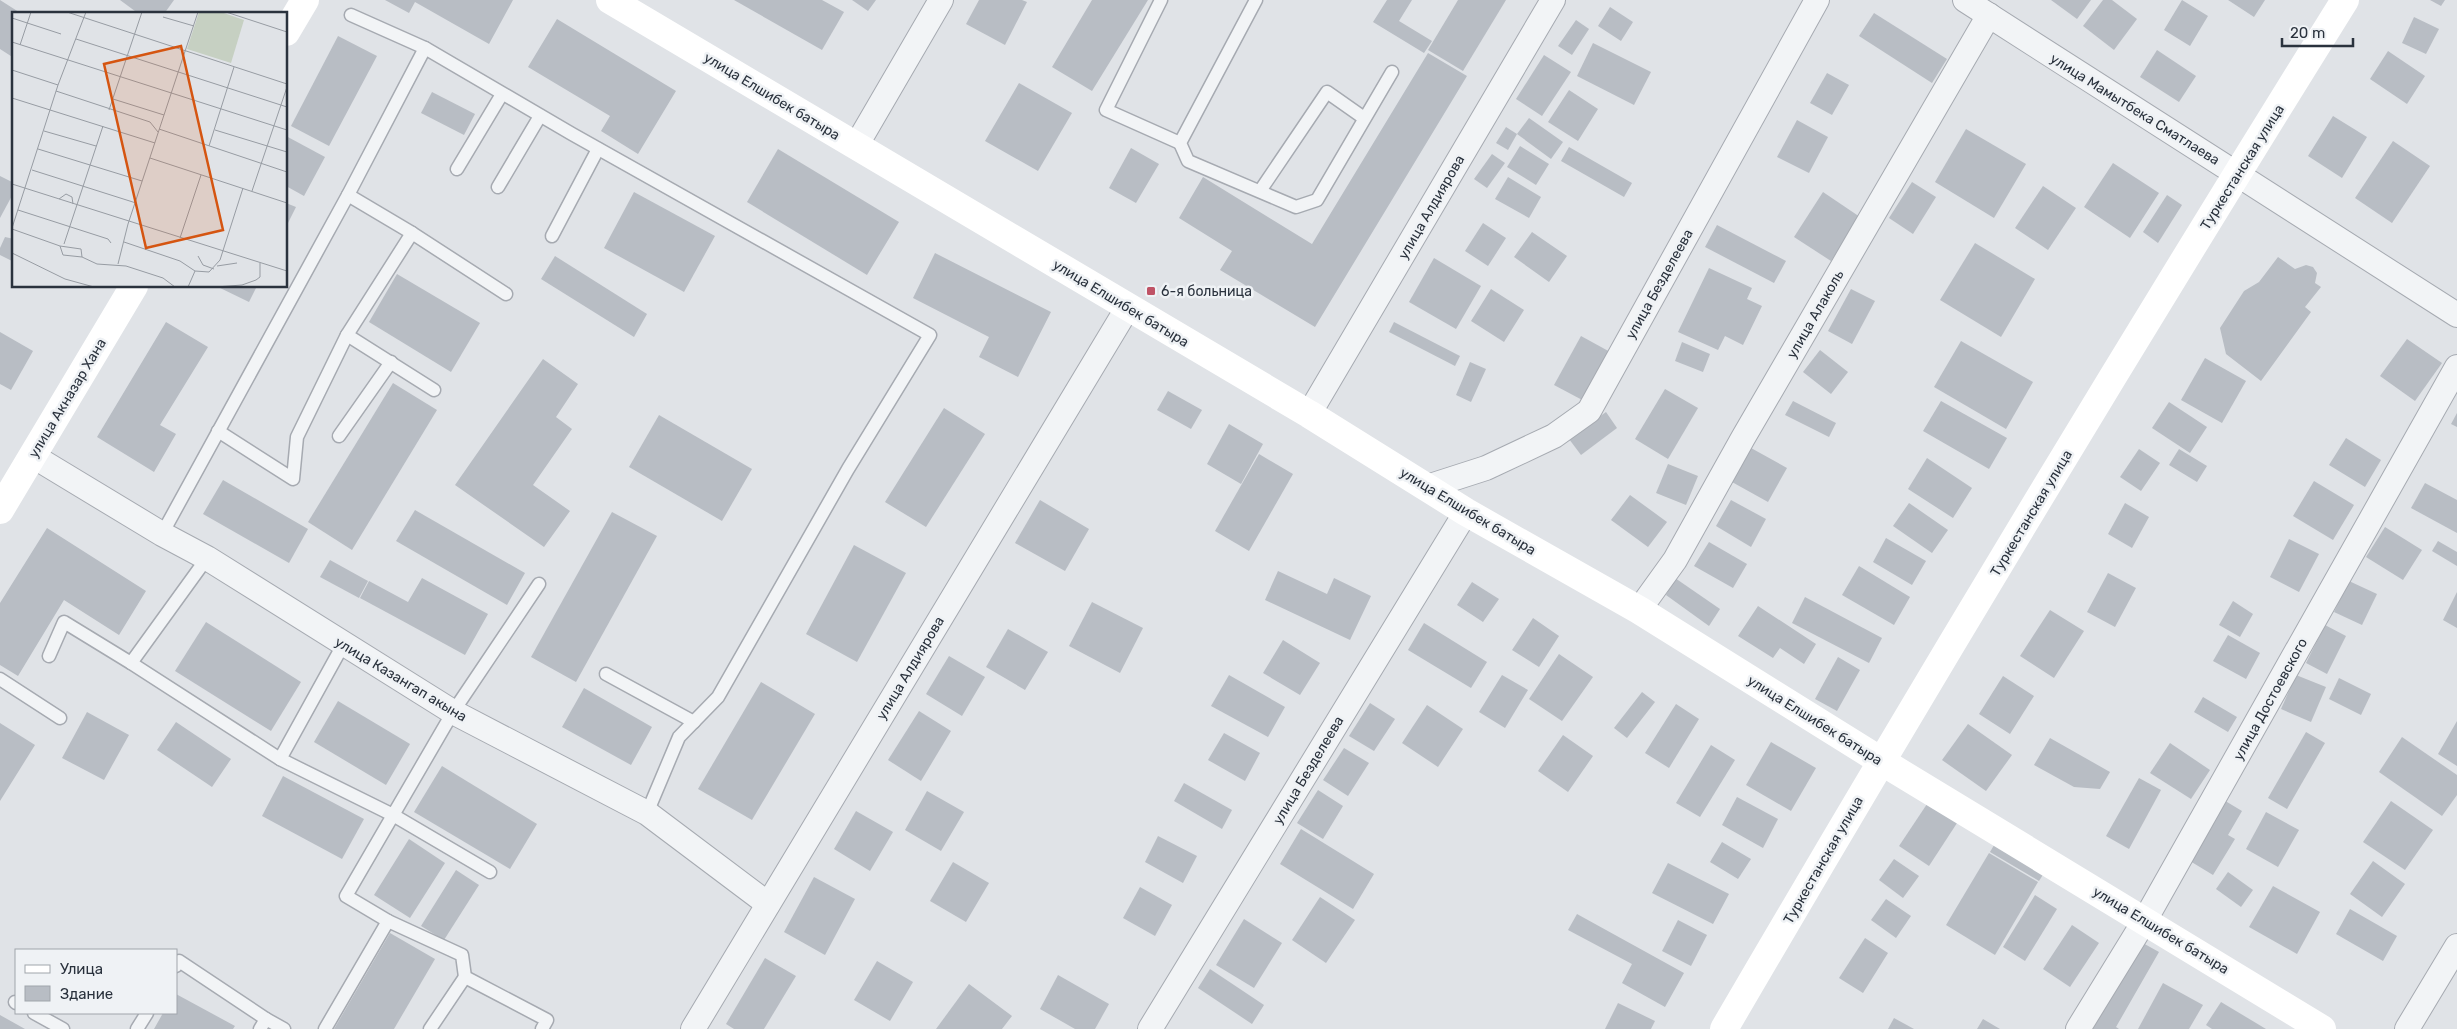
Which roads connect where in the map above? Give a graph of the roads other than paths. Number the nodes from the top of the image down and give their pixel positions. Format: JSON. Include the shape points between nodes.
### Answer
{"nodes":[{"id":1,"x":305,"y":0,"type":"edge"},
{"id":2,"x":610,"y":0,"type":"edge"},
{"id":3,"x":941,"y":0,"type":"edge"},
{"id":4,"x":1161,"y":0,"type":"edge"},
{"id":5,"x":1256,"y":0,"type":"edge"},
{"id":6,"x":1553,"y":0,"type":"edge"},
{"id":7,"x":1817,"y":0,"type":"edge"},
{"id":8,"x":1965,"y":0,"type":"edge"},
{"id":9,"x":2345,"y":0,"type":"edge"},
{"id":10,"x":351,"y":15,"type":"dead end"},
{"id":11,"x":1988,"y":16,"type":"junction"},
{"id":12,"x":288,"y":29,"type":"edge"},
{"id":13,"x":425,"y":48,"type":"junction"},
{"id":14,"x":1392,"y":72,"type":"dead end"},
{"id":15,"x":502,"y":94,"type":"junction"},
{"id":16,"x":540,"y":116,"type":"junction"},
{"id":17,"x":1364,"y":118,"type":"junction"},
{"id":18,"x":1180,"y":143,"type":"junction"},
{"id":19,"x":856,"y":146,"type":"junction"},
{"id":20,"x":598,"y":149,"type":"junction"},
{"id":21,"x":457,"y":169,"type":"dead end"},
{"id":22,"x":2237,"y":174,"type":"junction"},
{"id":23,"x":498,"y":187,"type":"dead end"},
{"id":24,"x":1260,"y":191,"type":"junction"},
{"id":25,"x":348,"y":195,"type":"junction"},
{"id":26,"x":412,"y":233,"type":"junction"},
{"id":27,"x":552,"y":236,"type":"dead end"},
{"id":28,"x":133,"y":288,"type":"edge"},
{"id":29,"x":506,"y":294,"type":"dead end"},
{"id":30,"x":1128,"y":307,"type":"junction"},
{"id":31,"x":2457,"y":315,"type":"edge"},
{"id":32,"x":347,"y":335,"type":"junction"},
{"id":33,"x":391,"y":362,"type":"junction"},
{"id":34,"x":2457,"y":367,"type":"edge"},
{"id":35,"x":434,"y":390,"type":"dead end"},
{"id":36,"x":1309,"y":414,"type":"junction"},
{"id":37,"x":218,"y":431,"type":"junction"},
{"id":38,"x":339,"y":436,"type":"dead end"},
{"id":39,"x":33,"y":456,"type":"junction"},
{"id":40,"x":1427,"y":488,"type":"junction"},
{"id":41,"x":0,"y":510,"type":"edge"},
{"id":42,"x":1466,"y":512,"type":"junction"},
{"id":43,"x":162,"y":534,"type":"junction"},
{"id":44,"x":207,"y":558,"type":"junction"},
{"id":45,"x":539,"y":584,"type":"dead end"},
{"id":46,"x":1639,"y":610,"type":"junction"},
{"id":47,"x":343,"y":645,"type":"junction"},
{"id":48,"x":49,"y":656,"type":"dead end"},
{"id":49,"x":131,"y":663,"type":"junction"},
{"id":50,"x":606,"y":674,"type":"dead end"},
{"id":51,"x":0,"y":679,"type":"edge"},
{"id":52,"x":453,"y":712,"type":"junction"},
{"id":53,"x":60,"y":718,"type":"dead end"},
{"id":54,"x":694,"y":722,"type":"junction"},
{"id":55,"x":280,"y":759,"type":"junction"},
{"id":56,"x":1881,"y":761,"type":"junction"},
{"id":57,"x":647,"y":813,"type":"junction"},
{"id":58,"x":393,"y":815,"type":"junction"},
{"id":59,"x":490,"y":872,"type":"dead end"},
{"id":60,"x":768,"y":904,"type":"junction"},
{"id":61,"x":2145,"y":920,"type":"junction"},
{"id":62,"x":388,"y":921,"type":"junction"},
{"id":63,"x":2457,"y":946,"type":"edge"},
{"id":64,"x":178,"y":963,"type":"edge"},
{"id":65,"x":465,"y":977,"type":"junction"},
{"id":66,"x":36,"y":1014,"type":"edge"},
{"id":67,"x":146,"y":1014,"type":"edge"},
{"id":68,"x":263,"y":1024,"type":"edge"},
{"id":69,"x":62,"y":1029,"type":"edge"},
{"id":70,"x":137,"y":1029,"type":"edge"},
{"id":71,"x":284,"y":1029,"type":"edge"},
{"id":72,"x":325,"y":1029,"type":"edge"},
{"id":73,"x":430,"y":1029,"type":"edge"},
{"id":74,"x":542,"y":1029,"type":"edge"},
{"id":75,"x":693,"y":1029,"type":"edge"},
{"id":76,"x":1150,"y":1029,"type":"edge"},
{"id":77,"x":1724,"y":1029,"type":"edge"},
{"id":78,"x":2078,"y":1029,"type":"edge"},
{"id":79,"x":2322,"y":1029,"type":"edge"},
{"id":80,"x":2407,"y":1029,"type":"edge"}],
"edges":[{"from":1,"to":12,"type":"street"},
{"from":2,"to":19,"type":"street","name":"улица Елшибек батыра"},
{"from":3,"to":19,"type":"street"},
{"from":4,"to":18,"type":"lane","via":[[1106,110]]},
{"from":5,"to":18,"type":"lane"},
{"from":6,"to":36,"type":"street","name":"улица Алдиярова"},
{"from":7,"to":40,"type":"street","name":"улица Безделеева","via":[[1590,412],[1554,436],[1486,468]]},
{"from":8,"to":11,"type":"street","name":"улица Мамытбека Сматлаева"},
{"from":9,"to":22,"type":"street","name":"Туркестанская улица"},
{"from":10,"to":13,"type":"lane"},
{"from":11,"to":22,"type":"street","name":"улица Мамытбека Сматлаева"},
{"from":11,"to":46,"type":"street","name":"улица Алаколь","via":[[1675,560]]},
{"from":13,"to":15,"type":"lane"},
{"from":13,"to":25,"type":"lane"},
{"from":14,"to":17,"type":"lane"},
{"from":15,"to":16,"type":"lane"},
{"from":15,"to":21,"type":"lane"},
{"from":16,"to":20,"type":"lane"},
{"from":16,"to":23,"type":"lane"},
{"from":17,"to":24,"type":"lane","via":[[1317,200],[1296,207]]},
{"from":17,"to":24,"type":"lane","via":[[1327,92]]},
{"from":18,"to":24,"type":"lane","via":[[1188,161]]},
{"from":19,"to":30,"type":"street","name":"улица Елшибек батыра"},
{"from":20,"to":27,"type":"lane"},
{"from":20,"to":54,"type":"lane","via":[[930,335],[848,469],[718,697]]},
{"from":22,"to":31,"type":"street","name":"улица Мамытбека Сматлаева"},
{"from":22,"to":56,"type":"street","name":"Туркестанская улица"},
{"from":25,"to":26,"type":"lane"},
{"from":25,"to":37,"type":"lane"},
{"from":26,"to":29,"type":"lane"},
{"from":26,"to":32,"type":"lane"},
{"from":28,"to":39,"type":"street","name":"улица Акназар Хана"},
{"from":30,"to":36,"type":"street","name":"улица Елшибек батыра"},
{"from":30,"to":60,"type":"street","name":"улица Алдиярова"},
{"from":32,"to":33,"type":"lane"},
{"from":32,"to":37,"type":"lane","via":[[297,437],[293,479]]},
{"from":33,"to":35,"type":"lane"},
{"from":33,"to":38,"type":"lane"},
{"from":34,"to":61,"type":"street","name":"улица Достоевского"},
{"from":36,"to":40,"type":"street","name":"улица Елшибек батыра"},
{"from":37,"to":43,"type":"lane"},
{"from":39,"to":41,"type":"street","name":"улица Акназар Хана"},
{"from":39,"to":43,"type":"street","name":"улица Казангап акына"},
{"from":40,"to":42,"type":"street","name":"улица Елшибек батыра"},
{"from":42,"to":46,"type":"street","name":"улица Елшибек батыра"},
{"from":42,"to":76,"type":"street","name":"улица Безделеева"},
{"from":43,"to":44,"type":"street","name":"улица Казангап акына"},
{"from":44,"to":47,"type":"street","name":"улица Казангап акына"},
{"from":44,"to":49,"type":"lane"},
{"from":45,"to":52,"type":"lane"},
{"from":46,"to":56,"type":"street","name":"улица Елшибек батыра"},
{"from":47,"to":52,"type":"street","name":"улица Казангап акына"},
{"from":47,"to":55,"type":"lane"},
{"from":48,"to":49,"type":"lane","via":[[64,622]]},
{"from":49,"to":55,"type":"lane"},
{"from":50,"to":54,"type":"lane"},
{"from":51,"to":53,"type":"lane"},
{"from":52,"to":57,"type":"street","name":"улица Казангап акына"},
{"from":52,"to":58,"type":"lane"},
{"from":54,"to":57,"type":"lane","via":[[679,737]]},
{"from":55,"to":58,"type":"lane"},
{"from":56,"to":61,"type":"street","name":"улица Елшибек батыра"},
{"from":56,"to":77,"type":"street","name":"Туркестанская улица"},
{"from":57,"to":60,"type":"street","name":"улица Казангап акына"},
{"from":58,"to":59,"type":"lane"},
{"from":58,"to":62,"type":"lane","via":[[346,896]]},
{"from":60,"to":75,"type":"street","name":"улица Алдиярова"},
{"from":61,"to":78,"type":"street","name":"улица Достоевского"},
{"from":61,"to":79,"type":"street","name":"улица Елшибек батыра"},
{"from":62,"to":65,"type":"lane","via":[[462,955]]},
{"from":62,"to":72,"type":"lane"},
{"from":63,"to":80,"type":"street"},
{"from":64,"to":68,"type":"lane"},
{"from":65,"to":73,"type":"lane"},
{"from":65,"to":74,"type":"lane","via":[[547,1020]]},
{"from":66,"to":69,"type":"lane"},
{"from":67,"to":70,"type":"lane"},
{"from":68,"to":71,"type":"lane"}]}
